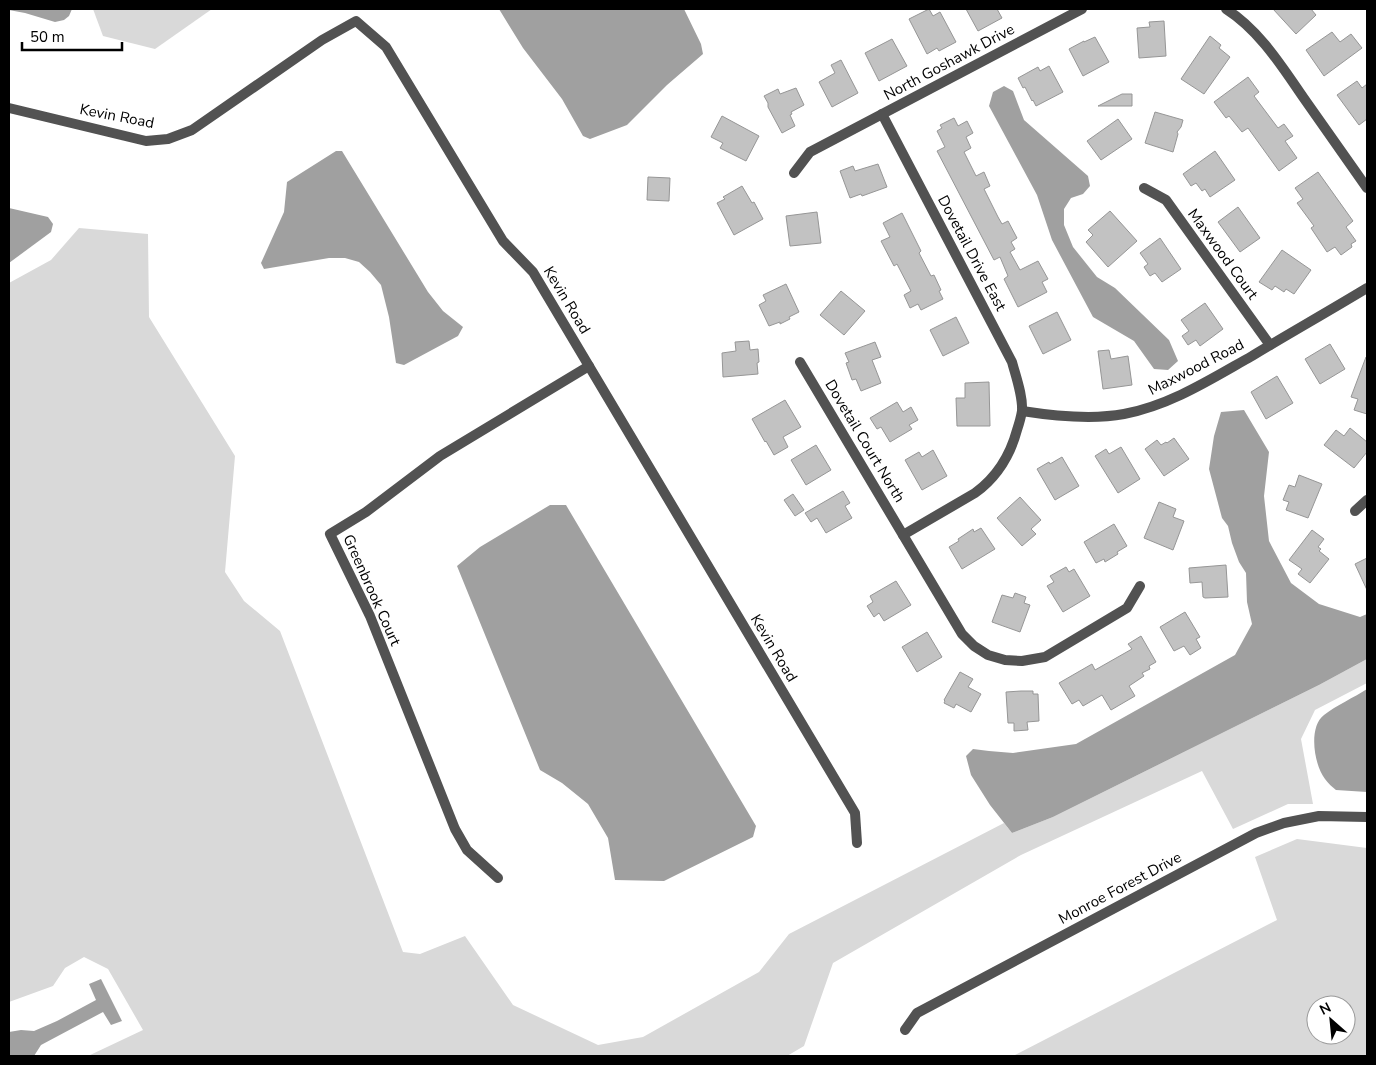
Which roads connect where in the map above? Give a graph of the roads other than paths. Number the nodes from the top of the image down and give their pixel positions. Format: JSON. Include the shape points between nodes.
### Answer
{"nodes":[{"id":1,"x":1082,"y":9,"type":"edge"},
{"id":2,"x":1226,"y":9,"type":"edge"},
{"id":3,"x":9,"y":108,"type":"edge"},
{"id":4,"x":882,"y":114,"type":"junction"},
{"id":5,"x":794,"y":173,"type":"dead end"},
{"id":6,"x":1144,"y":188,"type":"dead end"},
{"id":7,"x":1367,"y":188,"type":"edge"},
{"id":8,"x":1367,"y":288,"type":"edge"},
{"id":9,"x":1270,"y":345,"type":"junction"},
{"id":10,"x":800,"y":362,"type":"dead end"},
{"id":11,"x":589,"y":366,"type":"junction"},
{"id":12,"x":1022,"y":411,"type":"junction"},
{"id":13,"x":1367,"y":500,"type":"edge"},
{"id":14,"x":1355,"y":511,"type":"dead end"},
{"id":15,"x":903,"y":535,"type":"junction"},
{"id":16,"x":1140,"y":586,"type":"dead end"},
{"id":17,"x":1367,"y":817,"type":"edge"},
{"id":18,"x":857,"y":843,"type":"dead end"},
{"id":19,"x":498,"y":878,"type":"dead end"},
{"id":20,"x":905,"y":1030,"type":"dead end"}],
"edges":[{"from":1,"to":4,"type":"street","name":"North Goshawk Drive"},
{"from":2,"to":7,"type":"street","via":[[1255,32]]},
{"from":3,"to":11,"type":"street","name":"Kevin Road","via":[[146,141],[168,139],[192,130],[322,40],[356,21],[386,47],[502,241],[533,272]]},
{"from":4,"to":5,"type":"street","name":"North Goshawk Drive","via":[[810,152]]},
{"from":4,"to":12,"type":"street","name":"Dovetail Drive East","via":[[1012,362]]},
{"from":6,"to":9,"type":"street","name":"Maxwood Court","via":[[1166,200]]},
{"from":8,"to":9,"type":"street","name":"Maxwood Road"},
{"from":9,"to":12,"type":"street","name":"Maxwood Road","via":[[1170,401],[1143,410],[1073,416]]},
{"from":10,"to":15,"type":"street","name":"Dovetail Court North"},
{"from":11,"to":18,"type":"street","name":"Kevin Road","via":[[855,814]]},
{"from":11,"to":19,"type":"street","name":"Greenbrook Court","via":[[440,456],[366,512],[330,534],[370,616],[455,829],[467,850]]},
{"from":12,"to":15,"type":"street","via":[[1014,443],[1003,464],[984,486]]},
{"from":13,"to":14,"type":"street"},
{"from":15,"to":16,"type":"street","name":"Dovetail Court North","via":[[962,634],[988,655],[1004,660],[1022,662],[1045,657],[1127,608]]},
{"from":17,"to":20,"type":"street","name":"Monroe Forest Drive","via":[[1319,816],[1256,833],[917,1013]]}]}
